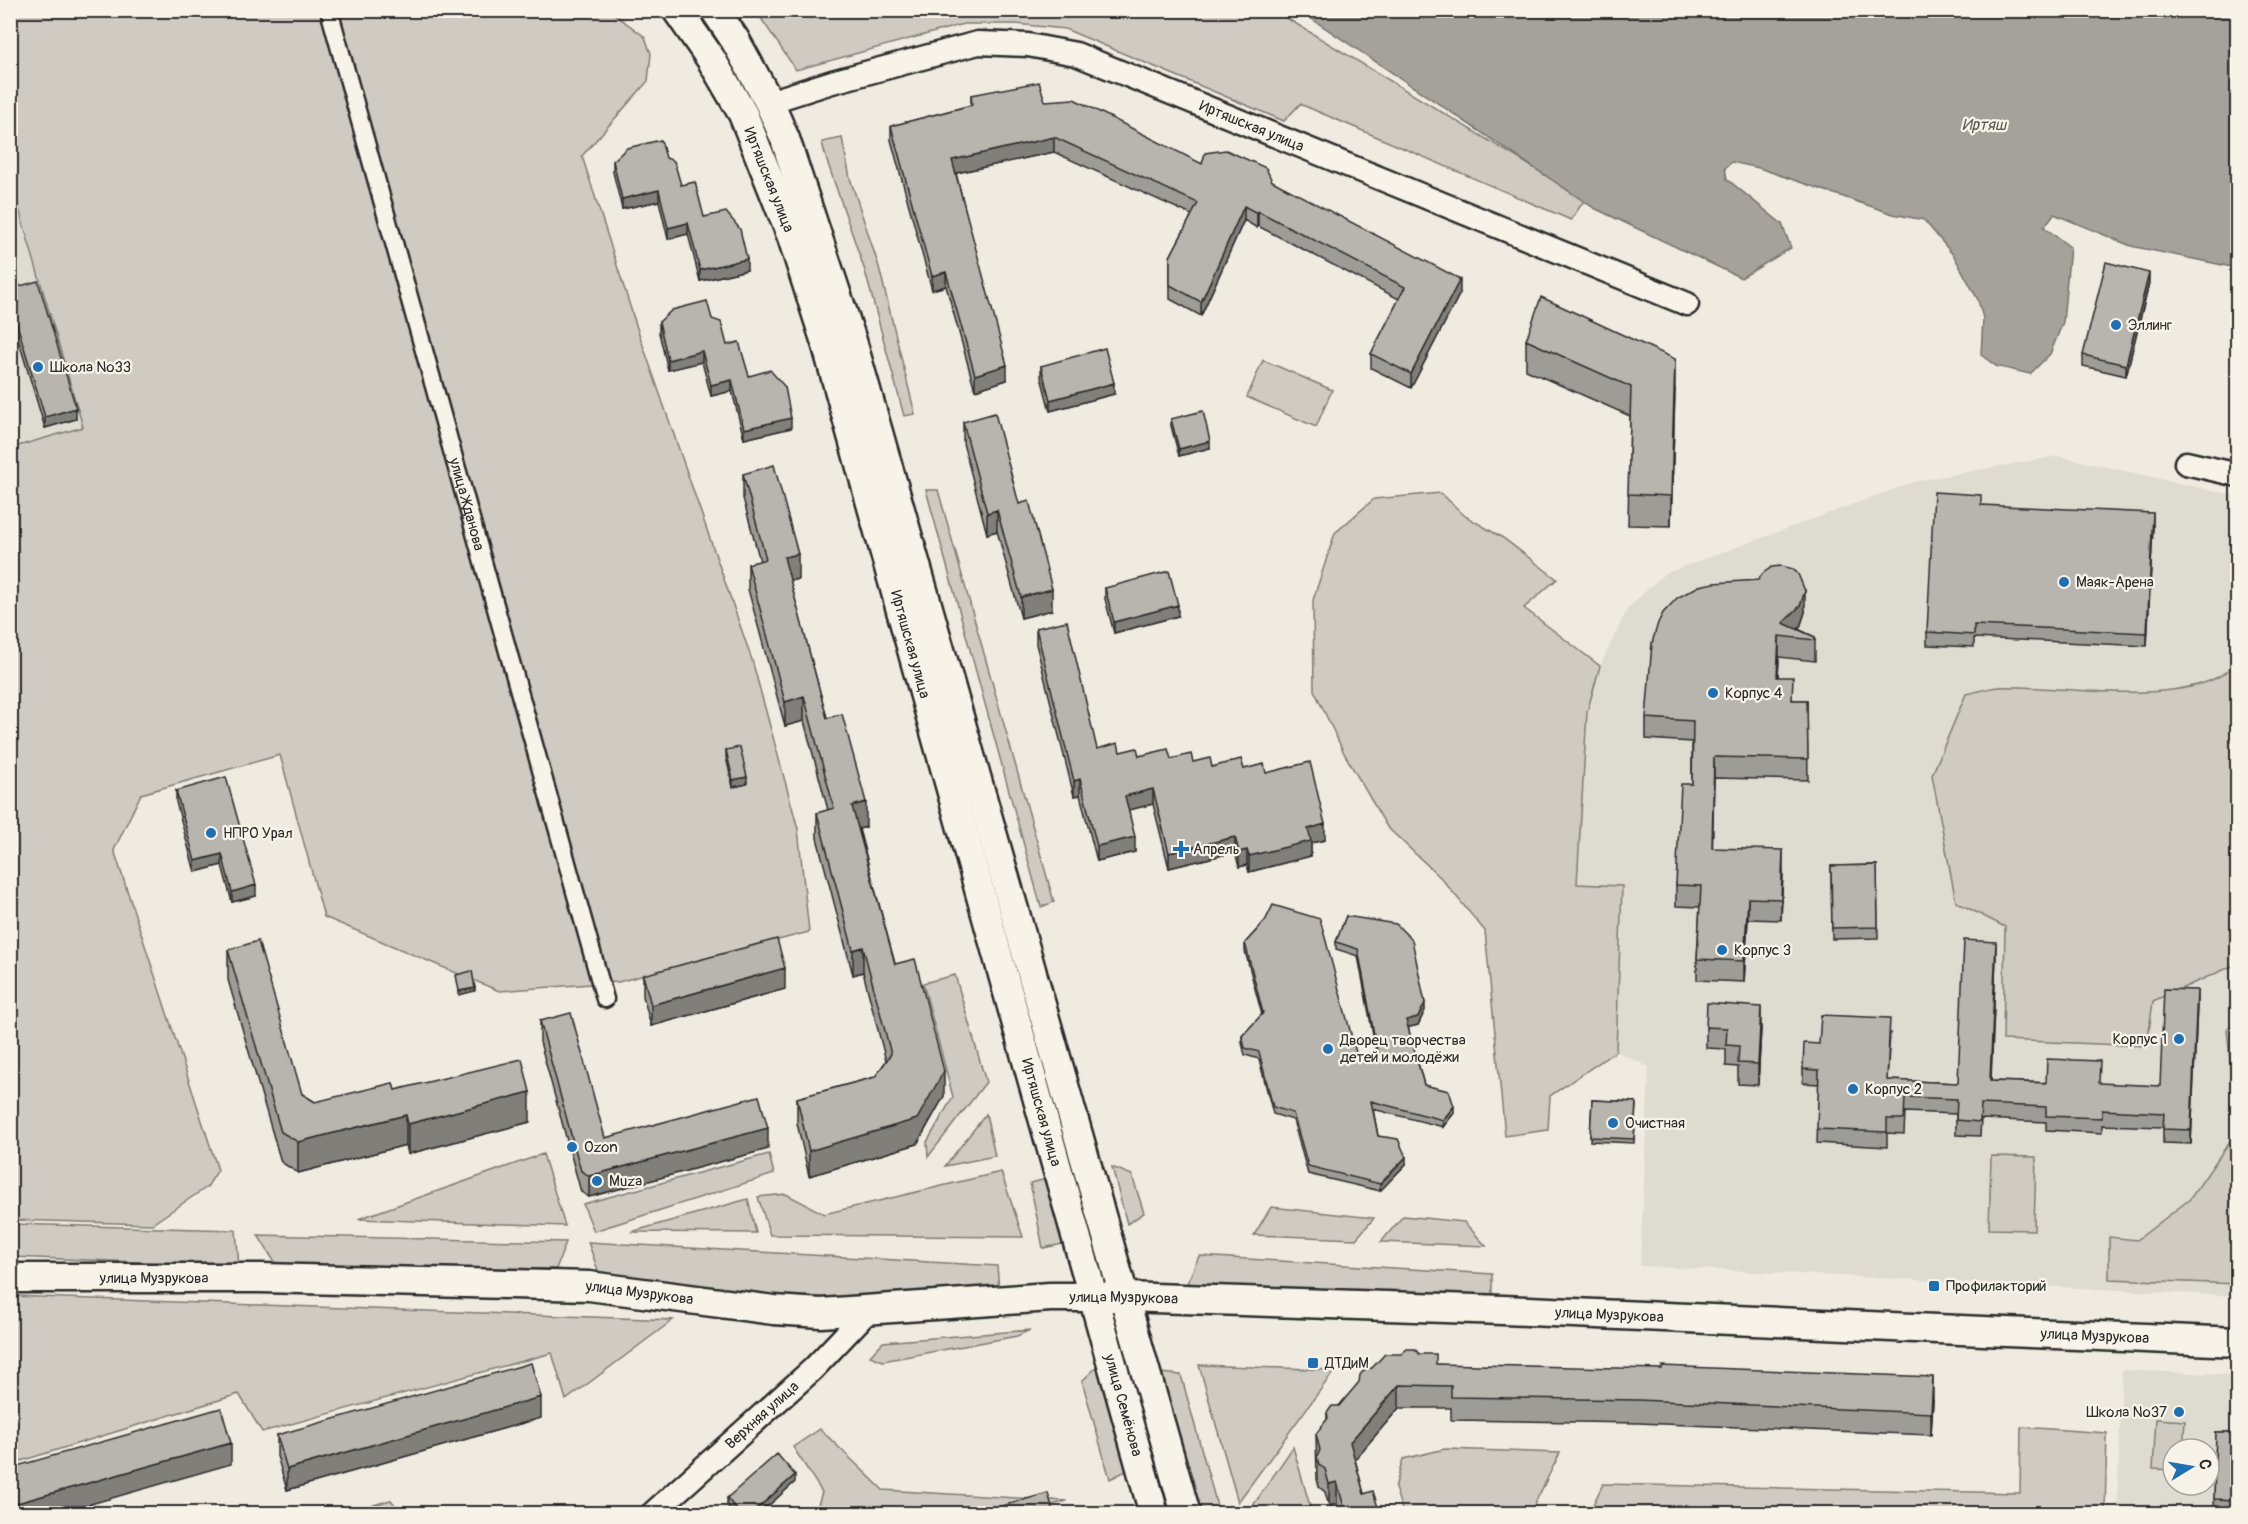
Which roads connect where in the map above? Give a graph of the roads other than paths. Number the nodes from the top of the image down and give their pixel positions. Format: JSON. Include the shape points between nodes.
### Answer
{"nodes":[{"id":1,"x":329,"y":10,"type":"edge"},
{"id":2,"x":677,"y":10,"type":"edge"},
{"id":3,"x":715,"y":10,"type":"edge"},
{"id":4,"x":769,"y":102,"type":"junction"},
{"id":5,"x":743,"y":114,"type":"junction"},
{"id":6,"x":1687,"y":304,"type":"dead end"},
{"id":7,"x":869,"y":444,"type":"junction"},
{"id":8,"x":2186,"y":463,"type":"dead end"},
{"id":9,"x":2238,"y":475,"type":"edge"},
{"id":10,"x":1010,"y":947,"type":"junction"},
{"id":11,"x":605,"y":999,"type":"dead end"},
{"id":12,"x":10,"y":1278,"type":"edge"},
{"id":13,"x":1093,"y":1297,"type":"junction"},
{"id":14,"x":1124,"y":1298,"type":"junction"},
{"id":15,"x":868,"y":1311,"type":"junction"},
{"id":16,"x":2238,"y":1342,"type":"edge"},
{"id":17,"x":652,"y":1514,"type":"edge"},
{"id":18,"x":1154,"y":1514,"type":"edge"},
{"id":19,"x":1186,"y":1514,"type":"edge"}],
"edges":[{"from":1,"to":11,"type":"street","name":"улица Жданова"},
{"from":2,"to":5,"type":"street","name":"Иртяшская улица"},
{"from":3,"to":4,"type":"street","name":"Иртяшская улица"},
{"from":4,"to":5,"type":"street"},
{"from":4,"to":6,"type":"street","name":"Иртяшская улица","via":[[978,43],[1028,45],[1076,54]]},
{"from":4,"to":7,"type":"street","name":"Иртяшская улица","via":[[818,233],[852,341]]},
{"from":5,"to":7,"type":"street","name":"Иртяшская улица"},
{"from":7,"to":10,"type":"street","name":"Иртяшская улица"},
{"from":8,"to":9,"type":"street"},
{"from":10,"to":13,"type":"street","name":"Иртяшская улица"},
{"from":10,"to":14,"type":"street","name":"Иртяшская улица"},
{"from":12,"to":15,"type":"street","name":"улица Музрукова","via":[[261,1278],[589,1286],[774,1310]]},
{"from":13,"to":14,"type":"street","name":"улица Музрукова"},
{"from":13,"to":15,"type":"street","name":"улица Музрукова"},
{"from":13,"to":18,"type":"street","name":"улица Семёнова"},
{"from":14,"to":16,"type":"street","name":"улица Музрукова"},
{"from":14,"to":19,"type":"street","name":"улица Семёнова"},
{"from":15,"to":17,"type":"street","name":"Верхняя улица","via":[[813,1370]]}]}
